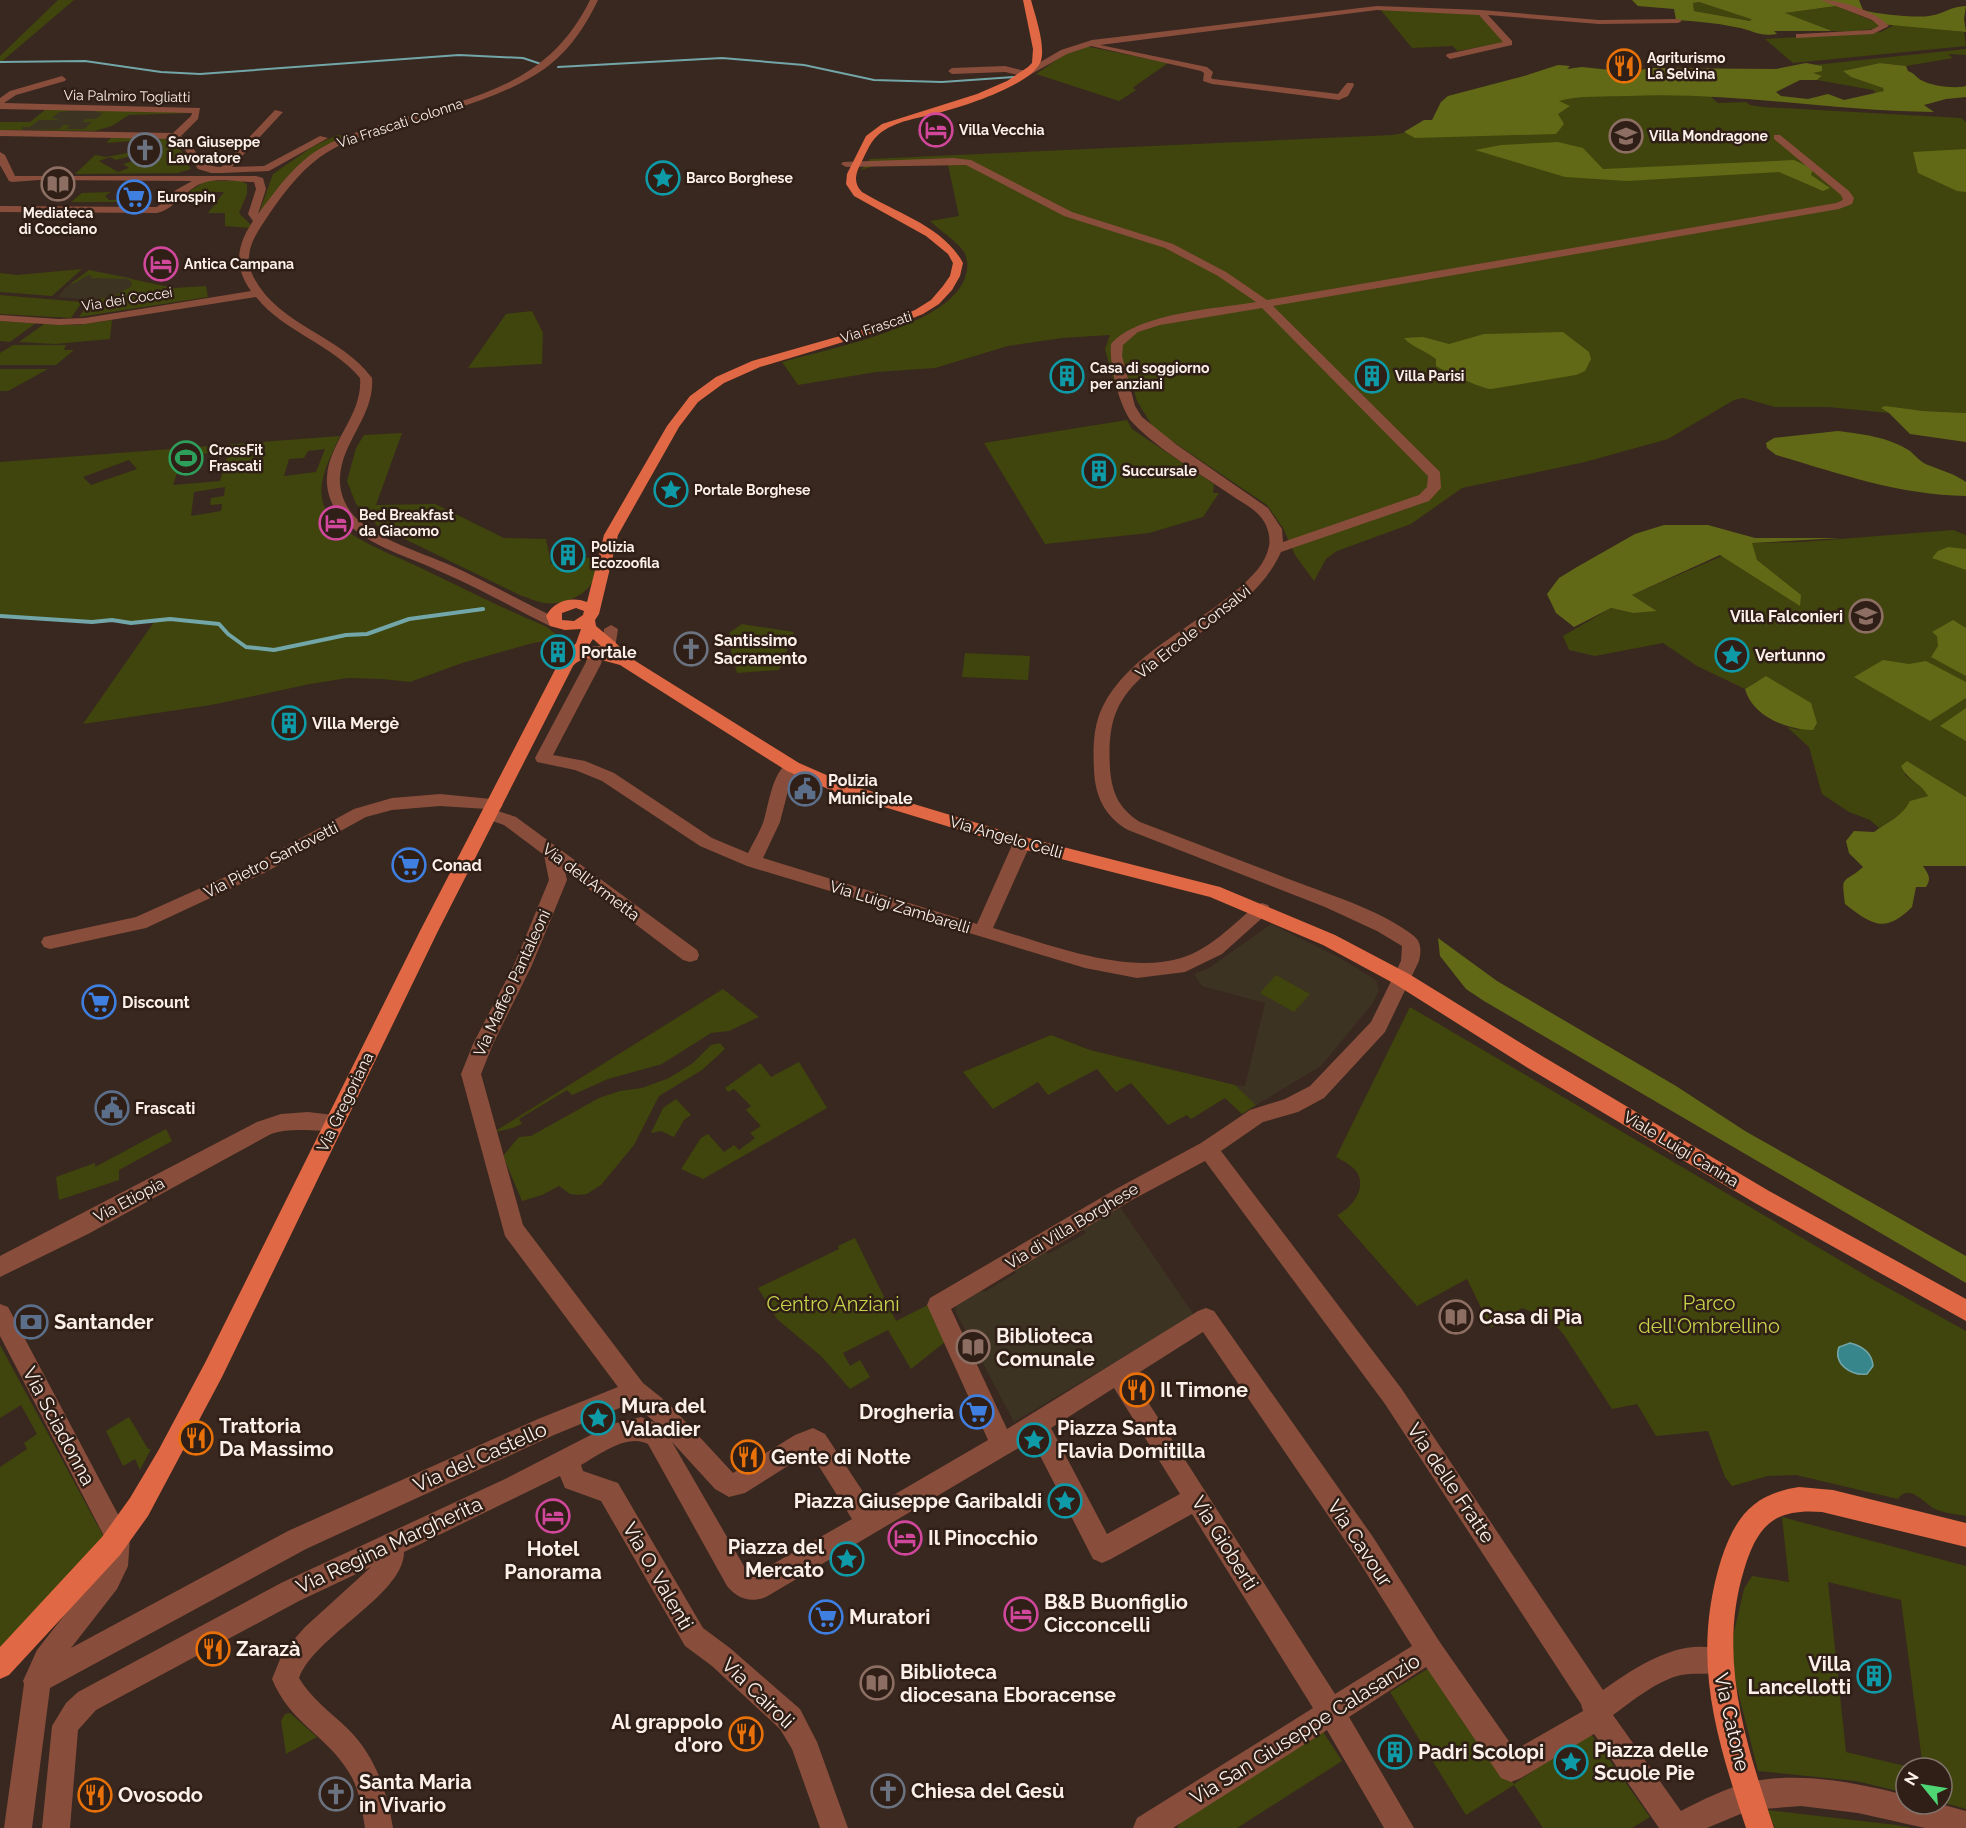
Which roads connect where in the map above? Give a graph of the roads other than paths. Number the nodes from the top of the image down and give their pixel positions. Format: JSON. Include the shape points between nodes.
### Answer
{"nodes":[{"id":1,"x":1027,"y":0,"type":"edge"},
{"id":2,"x":1825,"y":0,"type":"edge"},
{"id":3,"x":592,"y":1,"type":"edge"},
{"id":4,"x":1481,"y":12,"type":"junction"},
{"id":5,"x":1678,"y":21,"type":"dead end"},
{"id":6,"x":1799,"y":36,"type":"dead end"},
{"id":7,"x":1084,"y":44,"type":"junction"},
{"id":8,"x":1450,"y":56,"type":"dead end"},
{"id":9,"x":952,"y":70,"type":"dead end"},
{"id":10,"x":1026,"y":74,"type":"junction"},
{"id":11,"x":62,"y":79,"type":"dead end"},
{"id":12,"x":1350,"y":86,"type":"dead end"},
{"id":13,"x":0,"y":104,"type":"edge"},
{"id":14,"x":278,"y":112,"type":"dead end"},
{"id":15,"x":365,"y":132,"type":"junction"},
{"id":16,"x":0,"y":133,"type":"edge"},
{"id":17,"x":38,"y":133,"type":"junction"},
{"id":18,"x":175,"y":136,"type":"junction"},
{"id":19,"x":1777,"y":137,"type":"dead end"},
{"id":20,"x":0,"y":147,"type":"edge"},
{"id":21,"x":0,"y":155,"type":"edge"},
{"id":22,"x":217,"y":160,"type":"dead end"},
{"id":23,"x":851,"y":164,"type":"junction"},
{"id":24,"x":273,"y":167,"type":"junction"},
{"id":25,"x":225,"y":168,"type":"junction"},
{"id":26,"x":206,"y":171,"type":"junction"},
{"id":27,"x":259,"y":180,"type":"junction"},
{"id":28,"x":0,"y":208,"type":"edge"},
{"id":29,"x":259,"y":220,"type":"junction"},
{"id":30,"x":257,"y":293,"type":"junction"},
{"id":31,"x":1263,"y":302,"type":"junction"},
{"id":32,"x":0,"y":318,"type":"edge"},
{"id":33,"x":1274,"y":550,"type":"junction"},
{"id":34,"x":600,"y":581,"type":"junction"},
{"id":35,"x":520,"y":604,"type":"junction"},
{"id":36,"x":566,"y":605,"type":"junction"},
{"id":37,"x":561,"y":627,"type":"junction"},
{"id":38,"x":596,"y":635,"type":"junction"},
{"id":39,"x":569,"y":661,"type":"junction"},
{"id":40,"x":793,"y":767,"type":"junction"},
{"id":41,"x":492,"y":809,"type":"junction"},
{"id":42,"x":1022,"y":843,"type":"junction"},
{"id":43,"x":552,"y":853,"type":"junction"},
{"id":44,"x":753,"y":862,"type":"junction"},
{"id":45,"x":1262,"y":910,"type":"junction"},
{"id":46,"x":982,"y":932,"type":"junction"},
{"id":47,"x":50,"y":942,"type":"dead end"},
{"id":48,"x":690,"y":956,"type":"dead end"},
{"id":49,"x":1402,"y":979,"type":"junction"},
{"id":50,"x":335,"y":1122,"type":"junction"},
{"id":51,"x":1208,"y":1149,"type":"junction"},
{"id":52,"x":0,"y":1267,"type":"edge"},
{"id":53,"x":1966,"y":1311,"type":"edge"},
{"id":54,"x":0,"y":1314,"type":"edge"},
{"id":55,"x":1117,"y":1373,"type":"junction"},
{"id":56,"x":635,"y":1391,"type":"junction"},
{"id":57,"x":1036,"y":1424,"type":"junction"},
{"id":58,"x":1002,"y":1445,"type":"junction"},
{"id":59,"x":567,"y":1461,"type":"junction"},
{"id":60,"x":1197,"y":1498,"type":"junction"},
{"id":61,"x":869,"y":1523,"type":"junction"},
{"id":62,"x":1966,"y":1535,"type":"edge"},
{"id":63,"x":118,"y":1537,"type":"junction"},
{"id":64,"x":391,"y":1544,"type":"junction"},
{"id":65,"x":694,"y":1637,"type":"joint"},
{"id":66,"x":1430,"y":1650,"type":"junction"},
{"id":67,"x":1718,"y":1661,"type":"junction"},
{"id":68,"x":0,"y":1666,"type":"edge"},
{"id":69,"x":36,"y":1681,"type":"junction"},
{"id":70,"x":1597,"y":1713,"type":"junction"},
{"id":71,"x":1332,"y":1714,"type":"junction"},
{"id":72,"x":1750,"y":1796,"type":"junction"},
{"id":73,"x":378,"y":1823,"type":"edge"},
{"id":74,"x":1966,"y":1825,"type":"edge"},
{"id":75,"x":1148,"y":1826,"type":"edge"},
{"id":76,"x":18,"y":1828,"type":"edge"},
{"id":77,"x":56,"y":1828,"type":"edge"},
{"id":78,"x":834,"y":1828,"type":"edge"},
{"id":79,"x":1400,"y":1828,"type":"edge"},
{"id":80,"x":1678,"y":1828,"type":"edge"},
{"id":81,"x":1760,"y":1828,"type":"edge"}],
"edges":[{"from":1,"to":10,"type":"main road","via":[[1036,61]]},
{"from":2,"to":6,"type":"street","via":[[1875,18],[1885,26],[1873,32]]},
{"from":3,"to":15,"type":"street","name":"Via Frascati Colonna","via":[[572,41],[535,72],[485,95]]},
{"from":4,"to":5,"type":"street","via":[[1599,22]]},
{"from":4,"to":7,"type":"street","via":[[1360,9]]},
{"from":4,"to":8,"type":"street","via":[[1509,43]]},
{"from":7,"to":10,"type":"street"},
{"from":7,"to":12,"type":"street","via":[[1204,69],[1209,72],[1206,79],[1212,81],[1339,97]]},
{"from":9,"to":10,"type":"street","via":[[1005,69]]},
{"from":10,"to":23,"type":"main road","name":"Via Frascati","via":[[953,106],[880,129]]},
{"from":11,"to":13,"type":"street","via":[[13,93]]},
{"from":13,"to":18,"type":"street","name":"Via Palmiro Togliatti","via":[[197,110]]},
{"from":14,"to":25,"type":"street"},
{"from":15,"to":24,"type":"street","via":[[328,135]]},
{"from":15,"to":29,"type":"street","name":"Via Frascati Colonna","via":[[311,159]]},
{"from":16,"to":17,"type":"street"},
{"from":17,"to":18,"type":"street"},
{"from":17,"to":20,"type":"street","via":[[15,138]]},
{"from":18,"to":26,"type":"street"},
{"from":19,"to":31,"type":"street","via":[[1845,193],[1848,202],[1491,267]]},
{"from":21,"to":26,"type":"street","via":[[9,182],[172,178]]},
{"from":22,"to":25,"type":"street"},
{"from":23,"to":31,"type":"street","via":[[972,164],[1071,216],[1186,253]]},
{"from":23,"to":34,"type":"main road","name":"Via Frascati","via":[[854,190],[950,250],[958,264],[953,281],[932,304],[905,319],[766,360],[727,376],[702,392],[675,422],[611,535]]},
{"from":24,"to":25,"type":"street"},
{"from":24,"to":27,"type":"street","via":[[260,174]]},
{"from":25,"to":26,"type":"street"},
{"from":26,"to":27,"type":"street"},
{"from":26,"to":28,"type":"street","via":[[162,209]]},
{"from":27,"to":29,"type":"street","via":[[261,189],[253,214]]},
{"from":29,"to":30,"type":"street","name":"Via Frascati Colonna","via":[[243,256],[244,270]]},
{"from":30,"to":32,"type":"street","name":"Via dei Coccei","via":[[85,321]]},
{"from":30,"to":35,"type":"street","name":"Via Frascati Colonna","via":[[294,325],[349,360],[366,378],[365,398],[334,469],[335,493],[346,515],[384,542]]},
{"from":31,"to":33,"type":"street","via":[[1437,480],[1433,491],[1424,498]]},
{"from":31,"to":33,"type":"street","via":[[1144,325],[1122,338],[1116,352],[1137,419],[1266,515],[1276,531]]},
{"from":33,"to":49,"type":"street","name":"Via Ercole Consalvi","via":[[1251,587],[1176,642],[1114,699],[1103,735],[1102,769],[1107,801],[1117,816],[1134,826],[1331,902],[1400,936],[1412,949]]},
{"from":34,"to":36,"type":"main road"},
{"from":34,"to":38,"type":"main road","name":"Via Frascati"},
{"from":35,"to":36,"type":"street","name":"Via Frascati Colonna"},
{"from":35,"to":37,"type":"street","name":"Via Frascati Colonna"},
{"from":36,"to":37,"type":"main road","via":[[554,613]]},
{"from":36,"to":38,"type":"main road","via":[[582,604]]},
{"from":37,"to":38,"type":"main road","name":"Via Angelo Celli"},
{"from":37,"to":39,"type":"main road","name":"Via Gregoriana","via":[[569,642]]},
{"from":38,"to":39,"type":"main road","name":"Via Angelo Celli","via":[[583,653]]},
{"from":38,"to":40,"type":"main road","name":"Via Angelo Celli","via":[[625,661]]},
{"from":38,"to":44,"type":"street","name":"Via Luigi Zambarelli","via":[[543,758],[579,765],[608,777],[706,842]]},
{"from":39,"to":41,"type":"main road","name":"Via Gregoriana"},
{"from":40,"to":42,"type":"main road","name":"Via Angelo Celli","via":[[850,791]]},
{"from":40,"to":44,"type":"street","via":[[782,782],[772,822]]},
{"from":41,"to":43,"type":"street","name":"Via dell'Armetta"},
{"from":41,"to":47,"type":"street","name":"Via Pietro Santovetti","via":[[440,800],[392,804],[360,813],[258,869],[140,923]]},
{"from":41,"to":50,"type":"main road","name":"Via Gregoriana"},
{"from":42,"to":45,"type":"main road","name":"Via Angelo Celli","via":[[1195,887]]},
{"from":42,"to":46,"type":"street"},
{"from":43,"to":48,"type":"street","name":"Via dell'Armetta"},
{"from":43,"to":56,"type":"street","name":"Via Maffeo Pantaleoni","via":[[558,880],[471,1074],[513,1229]]},
{"from":44,"to":46,"type":"street","name":"Via Luigi Zambarelli"},
{"from":45,"to":46,"type":"street","name":"Via Luigi Zambarelli","via":[[1198,959],[1158,970],[1137,971],[1085,961]]},
{"from":45,"to":49,"type":"main road","name":"Via Angelo Celli","via":[[1340,944]]},
{"from":49,"to":51,"type":"street","name":"Via di Villa Borghese","via":[[1378,1027],[1317,1092],[1257,1116]]},
{"from":49,"to":53,"type":"main road","name":"Viale Luigi Canina","via":[[1762,1197]]},
{"from":50,"to":52,"type":"street","name":"Via Etiopia","via":[[288,1120],[257,1131]]},
{"from":50,"to":63,"type":"main road","name":"Via Gregoriana","via":[[191,1413]]},
{"from":51,"to":58,"type":"street","name":"Via di Villa Borghese","via":[[938,1305]]},
{"from":51,"to":70,"type":"street","name":"Via delle Fratte","via":[[1393,1396],[1593,1698]]},
{"from":54,"to":63,"type":"street","name":"Via Sciadonna"},
{"from":55,"to":57,"type":"street"},
{"from":55,"to":60,"type":"street","name":"Via Gioberti"},
{"from":55,"to":66,"type":"street","name":"Via Cavour","via":[[1206,1318],[1364,1546]]},
{"from":56,"to":61,"type":"street","via":[[660,1411],[729,1485],[744,1481],[803,1443],[817,1442]]},
{"from":56,"to":69,"type":"street","name":"Via del Castello","via":[[308,1535]]},
{"from":57,"to":58,"type":"street"},
{"from":57,"to":60,"type":"street","via":[[1102,1550]]},
{"from":58,"to":61,"type":"street"},
{"from":59,"to":61,"type":"street","name":"Via Regina Margherita","via":[[620,1432],[649,1431],[656,1436],[736,1577],[750,1589]]},
{"from":59,"to":64,"type":"street","name":"Via Regina Margherita"},
{"from":59,"to":65,"type":"street","name":"Via O. Valenti","via":[[573,1480],[609,1492]]},
{"from":60,"to":71,"type":"street","name":"Via Gioberti"},
{"from":62,"to":67,"type":"main road","name":"Via Catone","via":[[1816,1500],[1790,1500],[1767,1508],[1747,1529],[1727,1577]]},
{"from":63,"to":68,"type":"main road","name":"Via Gregoriana"},
{"from":63,"to":69,"type":"street","via":[[115,1566],[108,1580],[46,1659]]},
{"from":64,"to":73,"type":"street","via":[[391,1560],[383,1574],[310,1641],[292,1661],[285,1679],[292,1693],[360,1763]]},
{"from":64,"to":77,"type":"street","name":"Via Regina Margherita","via":[[290,1592],[80,1706],[63,1734]]},
{"from":65,"to":78,"type":"street","name":"Via Cairoli","via":[[790,1719]]},
{"from":66,"to":70,"type":"street","name":"Via Cavour","via":[[1511,1768]]},
{"from":66,"to":71,"type":"street","name":"Via San Giuseppe Calasanzio"},
{"from":67,"to":70,"type":"street","via":[[1689,1659],[1668,1665]]},
{"from":67,"to":72,"type":"main road","name":"Via Catone","via":[[1725,1706]]},
{"from":69,"to":76,"type":"street"},
{"from":70,"to":80,"type":"street","name":"Via delle Fratte"},
{"from":71,"to":75,"type":"street","name":"Via San Giuseppe Calasanzio"},
{"from":71,"to":79,"type":"street","name":"Via Gioberti"},
{"from":72,"to":74,"type":"street","via":[[1795,1791],[1859,1800]]},
{"from":72,"to":80,"type":"street"},
{"from":72,"to":81,"type":"main road","name":"Via Catone"}]}
